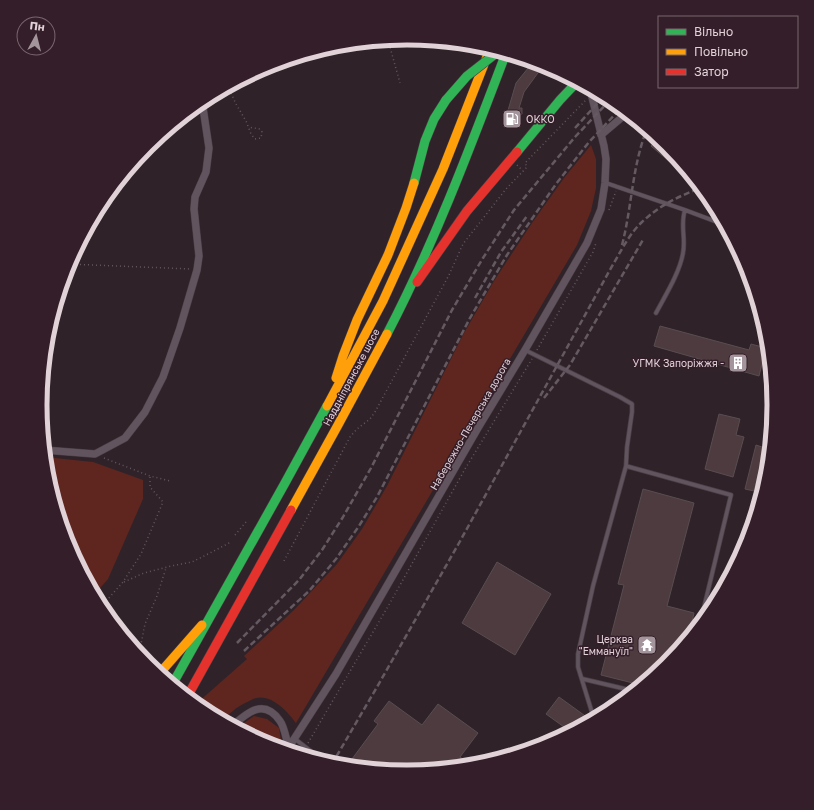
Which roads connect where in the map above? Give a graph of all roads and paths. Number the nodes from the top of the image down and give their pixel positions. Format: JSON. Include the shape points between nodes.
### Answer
{"nodes":[{"id":1,"x":390,"y":46,"type":"edge"},
{"id":2,"x":488,"y":54,"type":"edge"},
{"id":3,"x":493,"y":56,"type":"edge"},
{"id":4,"x":504,"y":58,"type":"edge"},
{"id":5,"x":400,"y":84,"type":"dead end"},
{"id":6,"x":573,"y":86,"type":"edge"},
{"id":7,"x":229,"y":92,"type":"edge"},
{"id":8,"x":588,"y":94,"type":"edge"},
{"id":9,"x":592,"y":96,"type":"edge"},
{"id":10,"x":203,"y":109,"type":"edge"},
{"id":11,"x":623,"y":117,"type":"edge"},
{"id":12,"x":248,"y":127,"type":"junction"},
{"id":13,"x":602,"y":135,"type":"junction"},
{"id":14,"x":605,"y":183,"type":"junction"},
{"id":15,"x":617,"y":187,"type":"junction"},
{"id":16,"x":609,"y":210,"type":"dead end"},
{"id":17,"x":685,"y":210,"type":"junction"},
{"id":18,"x":718,"y":223,"type":"edge"},
{"id":19,"x":597,"y":240,"type":"dead end"},
{"id":20,"x":75,"y":264,"type":"edge"},
{"id":21,"x":197,"y":270,"type":"junction"},
{"id":22,"x":399,"y":310,"type":"junction"},
{"id":23,"x":656,"y":313,"type":"dead end"},
{"id":24,"x":525,"y":350,"type":"junction"},
{"id":25,"x":534,"y":355,"type":"junction"},
{"id":26,"x":328,"y":403,"type":"junction"},
{"id":27,"x":50,"y":450,"type":"edge"},
{"id":28,"x":95,"y":454,"type":"junction"},
{"id":29,"x":626,"y":466,"type":"junction"},
{"id":30,"x":150,"y":476,"type":"junction"},
{"id":31,"x":170,"y":481,"type":"dead end"},
{"id":32,"x":246,"y":522,"type":"dead end"},
{"id":33,"x":235,"y":535,"type":"dead end"},
{"id":34,"x":231,"y":542,"type":"dead end"},
{"id":35,"x":284,"y":561,"type":"dead end"},
{"id":36,"x":166,"y":567,"type":"junction"},
{"id":37,"x":123,"y":582,"type":"junction"},
{"id":38,"x":106,"y":602,"type":"edge"},
{"id":39,"x":704,"y":608,"type":"edge"},
{"id":40,"x":212,"y":613,"type":"junction"},
{"id":41,"x":140,"y":647,"type":"edge"},
{"id":42,"x":163,"y":670,"type":"edge"},
{"id":43,"x":582,"y":679,"type":"junction"},
{"id":44,"x":175,"y":680,"type":"edge"},
{"id":45,"x":628,"y":690,"type":"edge"},
{"id":46,"x":190,"y":692,"type":"edge"},
{"id":47,"x":592,"y":714,"type":"edge"},
{"id":48,"x":236,"y":722,"type":"edge"},
{"id":49,"x":295,"y":739,"type":"junction"},
{"id":50,"x":287,"y":745,"type":"edge"},
{"id":51,"x":290,"y":746,"type":"edge"},
{"id":52,"x":306,"y":748,"type":"junction"},
{"id":53,"x":312,"y":752,"type":"edge"}],
"edges":[{"from":1,"to":5,"type":"path"},
{"from":2,"to":26,"type":"main road","name":"Наддніпрянське шосе","via":[[443,169],[383,301]]},
{"from":3,"to":26,"type":"main road","bridge":true,"via":[[467,76],[446,100],[434,119],[406,208],[388,255],[342,356]]},
{"from":4,"to":22,"type":"main road","name":"Наддніпрянське шосе","via":[[459,176]]},
{"from":6,"to":22,"type":"main road","via":[[467,211]]},
{"from":7,"to":12,"type":"path"},
{"from":8,"to":35,"type":"path","via":[[525,164],[527,167],[506,189],[463,244],[375,412],[350,437]]},
{"from":9,"to":13,"type":"street","name":"Набережно-Печерська дорога"},
{"from":10,"to":21,"type":"street","via":[[209,148],[206,172],[194,209],[199,256]]},
{"from":11,"to":13,"type":"street"},
{"from":12,"to":12,"type":"path","via":[[260,129],[261,138],[255,139]]},
{"from":13,"to":14,"type":"street","name":"Набережно-Печерська дорога","via":[[606,159]]},
{"from":14,"to":15,"type":"lane"},
{"from":14,"to":24,"type":"street","name":"Набережно-Печерська дорога","via":[[601,209],[587,243]]},
{"from":15,"to":16,"type":"path"},
{"from":15,"to":17,"type":"lane"},
{"from":17,"to":18,"type":"lane"},
{"from":17,"to":23,"type":"lane","via":[[682,217],[684,252],[681,265]]},
{"from":19,"to":25,"type":"path","via":[[593,252]]},
{"from":20,"to":21,"type":"path"},
{"from":21,"to":28,"type":"street","via":[[163,377],[145,412],[125,438]]},
{"from":22,"to":46,"type":"main road","name":"Наддніпрянське шосе"},
{"from":24,"to":25,"type":"lane"},
{"from":24,"to":49,"type":"street","name":"Набережно-Печерська дорога","via":[[336,674]]},
{"from":25,"to":29,"type":"lane","via":[[632,404]]},
{"from":25,"to":52,"type":"path","via":[[465,469]]},
{"from":26,"to":40,"type":"main road","name":"Наддніпрянське шосе"},
{"from":27,"to":28,"type":"street"},
{"from":28,"to":30,"type":"path"},
{"from":29,"to":39,"type":"lane","via":[[731,495]]},
{"from":29,"to":43,"type":"lane","via":[[583,629],[578,654],[578,667]]},
{"from":30,"to":31,"type":"path"},
{"from":30,"to":37,"type":"path","via":[[150,487],[163,502],[141,554]]},
{"from":32,"to":33,"type":"path"},
{"from":34,"to":36,"type":"path","via":[[192,562]]},
{"from":36,"to":37,"type":"path"},
{"from":36,"to":41,"type":"path","via":[[145,624]]},
{"from":37,"to":38,"type":"path"},
{"from":40,"to":42,"type":"main road"},
{"from":40,"to":44,"type":"main road","name":"Наддніпрянське шосе"},
{"from":43,"to":45,"type":"lane"},
{"from":43,"to":47,"type":"lane"},
{"from":48,"to":50,"type":"street","via":[[256,709],[264,709],[280,721]]},
{"from":49,"to":51,"type":"street","name":"Набережно-Печерська дорога"},
{"from":49,"to":52,"type":"lane"},
{"from":52,"to":53,"type":"lane"}]}
